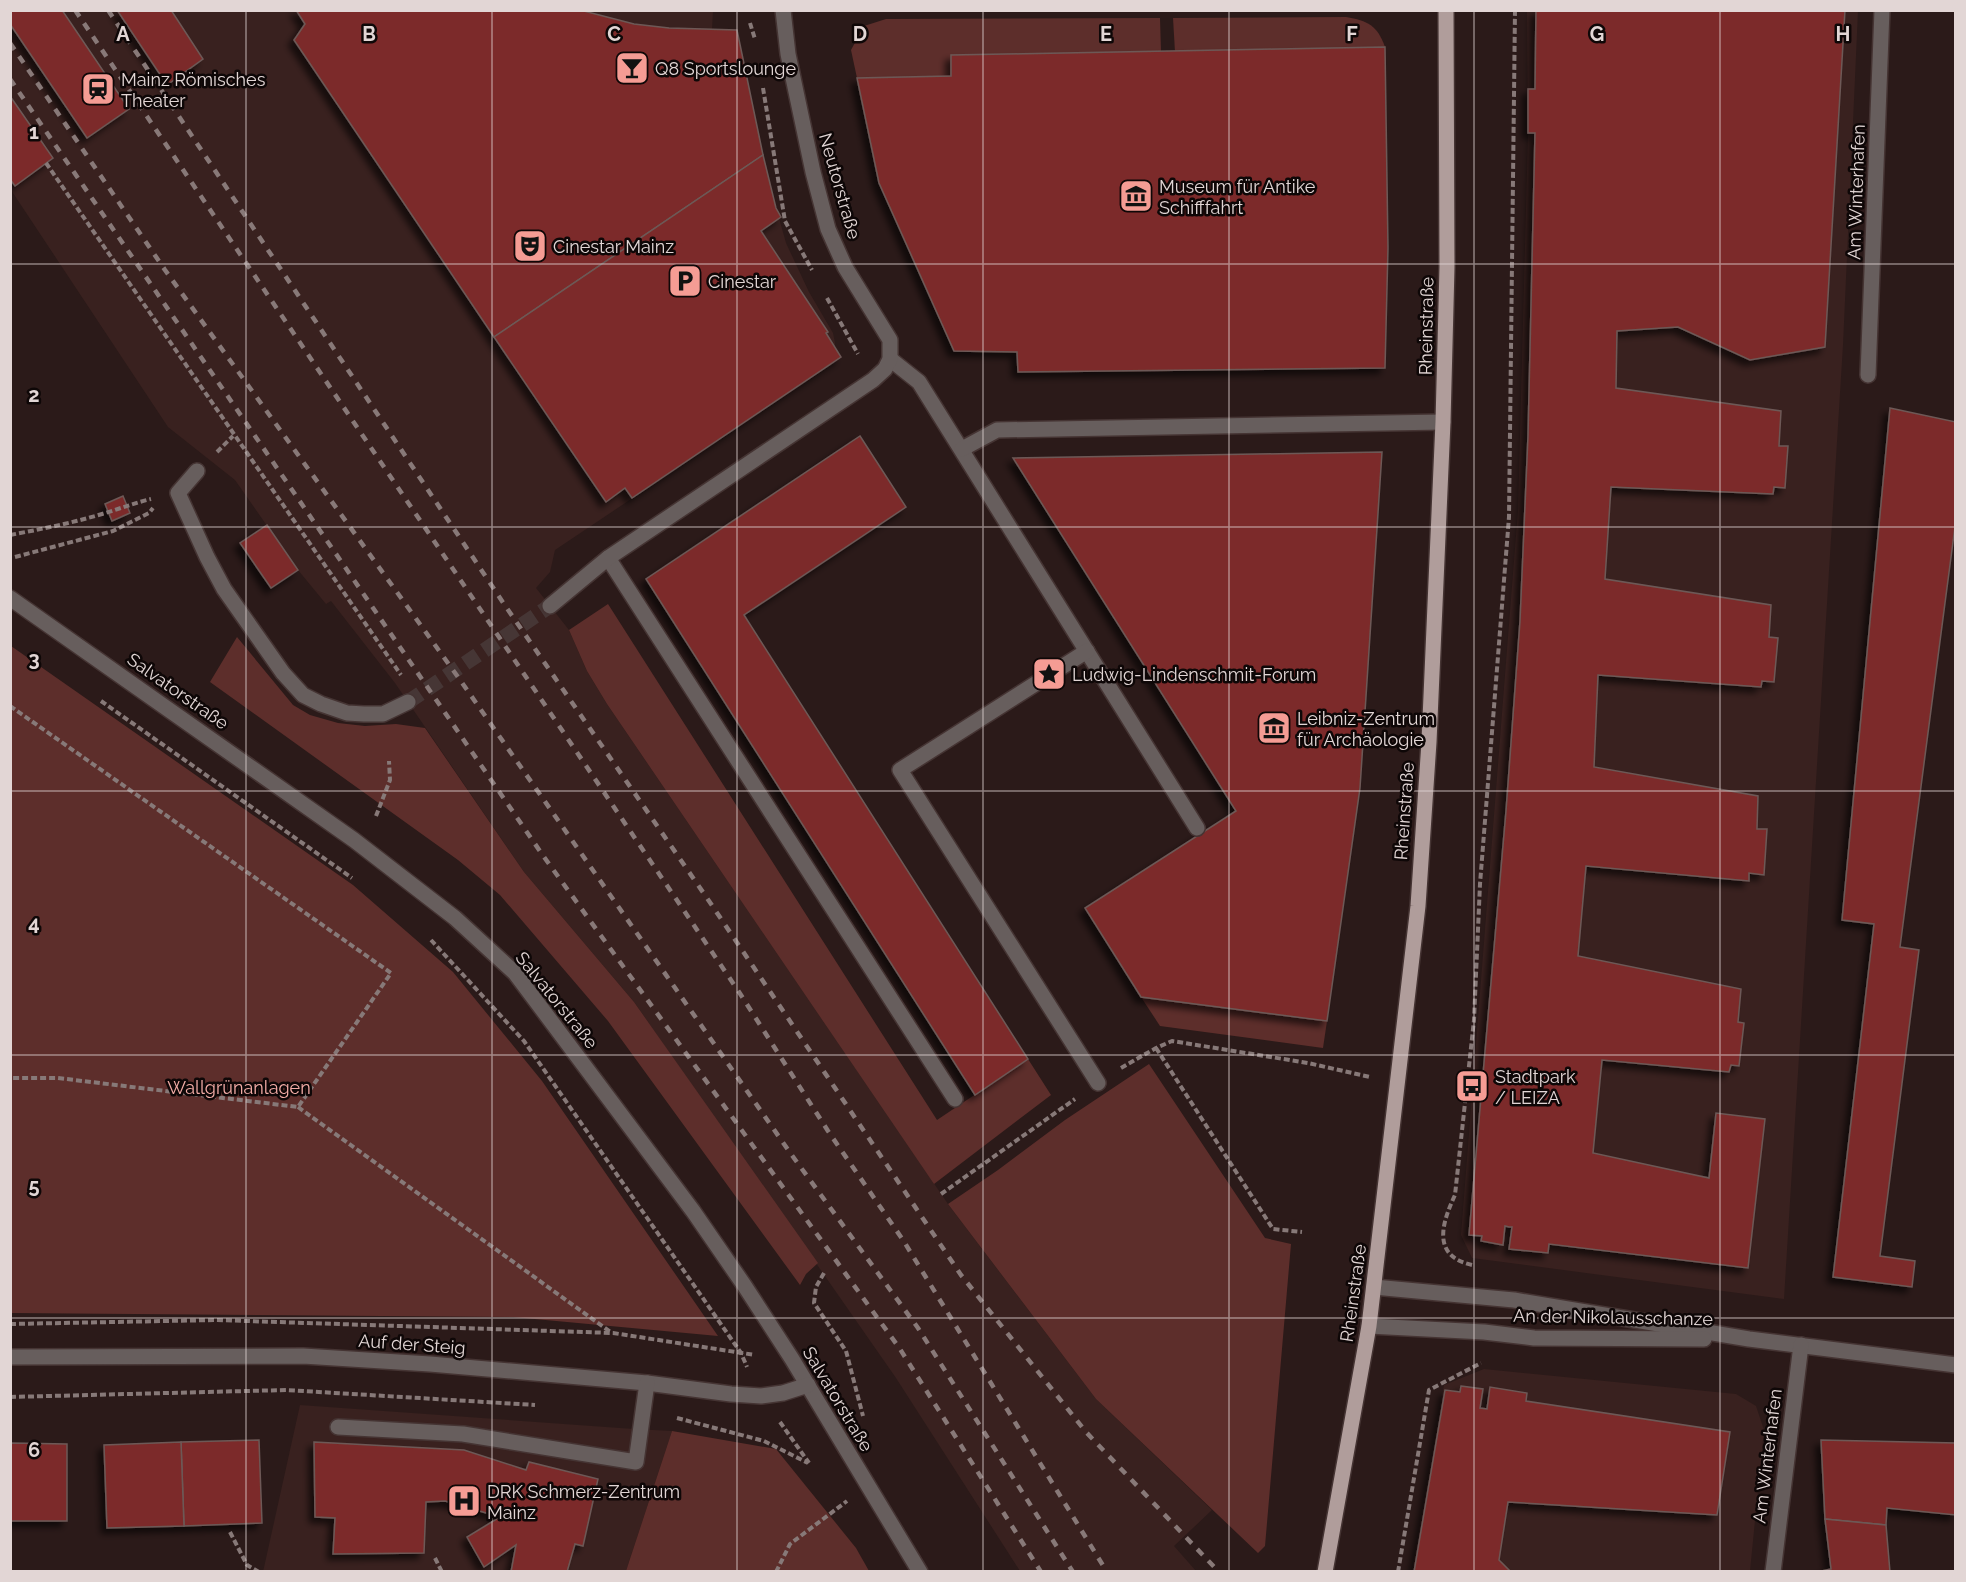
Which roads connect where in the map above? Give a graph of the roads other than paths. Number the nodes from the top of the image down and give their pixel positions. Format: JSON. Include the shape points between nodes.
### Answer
{"nodes":[{"id":1,"x":783,"y":10,"type":"edge"},
{"id":2,"x":1446,"y":10,"type":"edge"},
{"id":3,"x":1882,"y":10,"type":"edge"},
{"id":4,"x":890,"y":359,"type":"junction"},
{"id":5,"x":1868,"y":375,"type":"dead end"},
{"id":6,"x":1443,"y":422,"type":"junction"},
{"id":7,"x":962,"y":449,"type":"junction"},
{"id":8,"x":197,"y":471,"type":"dead end"},
{"id":9,"x":608,"y":558,"type":"junction"},
{"id":10,"x":10,"y":598,"type":"edge"},
{"id":11,"x":549,"y":606,"type":"tunnel mouth"},
{"id":12,"x":1087,"y":651,"type":"junction"},
{"id":13,"x":408,"y":702,"type":"tunnel mouth"},
{"id":14,"x":1197,"y":828,"type":"dead end"},
{"id":15,"x":1098,"y":1083,"type":"road end"},
{"id":16,"x":955,"y":1099,"type":"dead end"},
{"id":17,"x":1374,"y":1287,"type":"junction"},
{"id":18,"x":1369,"y":1326,"type":"junction"},
{"id":19,"x":1749,"y":1339,"type":"junction"},
{"id":20,"x":1801,"y":1345,"type":"junction"},
{"id":21,"x":10,"y":1356,"type":"edge"},
{"id":22,"x":1956,"y":1365,"type":"edge"},
{"id":23,"x":647,"y":1383,"type":"junction"},
{"id":24,"x":808,"y":1385,"type":"junction"},
{"id":25,"x":338,"y":1427,"type":"dead end"},
{"id":26,"x":920,"y":1572,"type":"edge"},
{"id":27,"x":1325,"y":1572,"type":"edge"},
{"id":28,"x":1773,"y":1572,"type":"edge"}],
"edges":[{"from":1,"to":4,"type":"street","name":"Neutorstraße","via":[[788,54],[828,229],[845,267],[890,340]]},
{"from":2,"to":6,"type":"main road","name":"Rheinstraße"},
{"from":3,"to":5,"type":"street","name":"Am Winterhafen"},
{"from":4,"to":7,"type":"street","via":[[919,382]]},
{"from":4,"to":9,"type":"street","via":[[873,380]]},
{"from":6,"to":7,"type":"street","via":[[997,430]]},
{"from":6,"to":17,"type":"main road","name":"Rheinstraße","via":[[1419,883]]},
{"from":7,"to":12,"type":"street"},
{"from":8,"to":13,"type":"street","via":[[178,492],[207,557],[224,589],[303,695],[347,713],[383,714]]},
{"from":9,"to":11,"type":"street"},
{"from":9,"to":16,"type":"street"},
{"from":10,"to":24,"type":"street","name":"Salvatorstraße","via":[[354,840],[455,918],[515,973],[693,1211]]},
{"from":12,"to":14,"type":"street"},
{"from":12,"to":15,"type":"street","via":[[900,770]]},
{"from":17,"to":18,"type":"main road","name":"Rheinstraße"},
{"from":17,"to":19,"type":"street","name":"An der Nikolausschanze","via":[[1514,1300]]},
{"from":18,"to":19,"type":"street","name":"An der Nikolausschanze","via":[[1534,1338]]},
{"from":18,"to":27,"type":"main road","name":"Rheinstraße"},
{"from":19,"to":20,"type":"street","name":"An der Nikolausschanze"},
{"from":20,"to":22,"type":"street","name":"An der Nikolausschanze"},
{"from":20,"to":28,"type":"street","name":"Am Winterhafen"},
{"from":21,"to":23,"type":"street","name":"Auf der Steig","via":[[303,1356]]},
{"from":23,"to":24,"type":"street","name":"Auf der Steig","via":[[761,1396]]},
{"from":23,"to":25,"type":"street","via":[[636,1462],[463,1434]]},
{"from":24,"to":26,"type":"street","name":"Salvatorstraße"}]}
